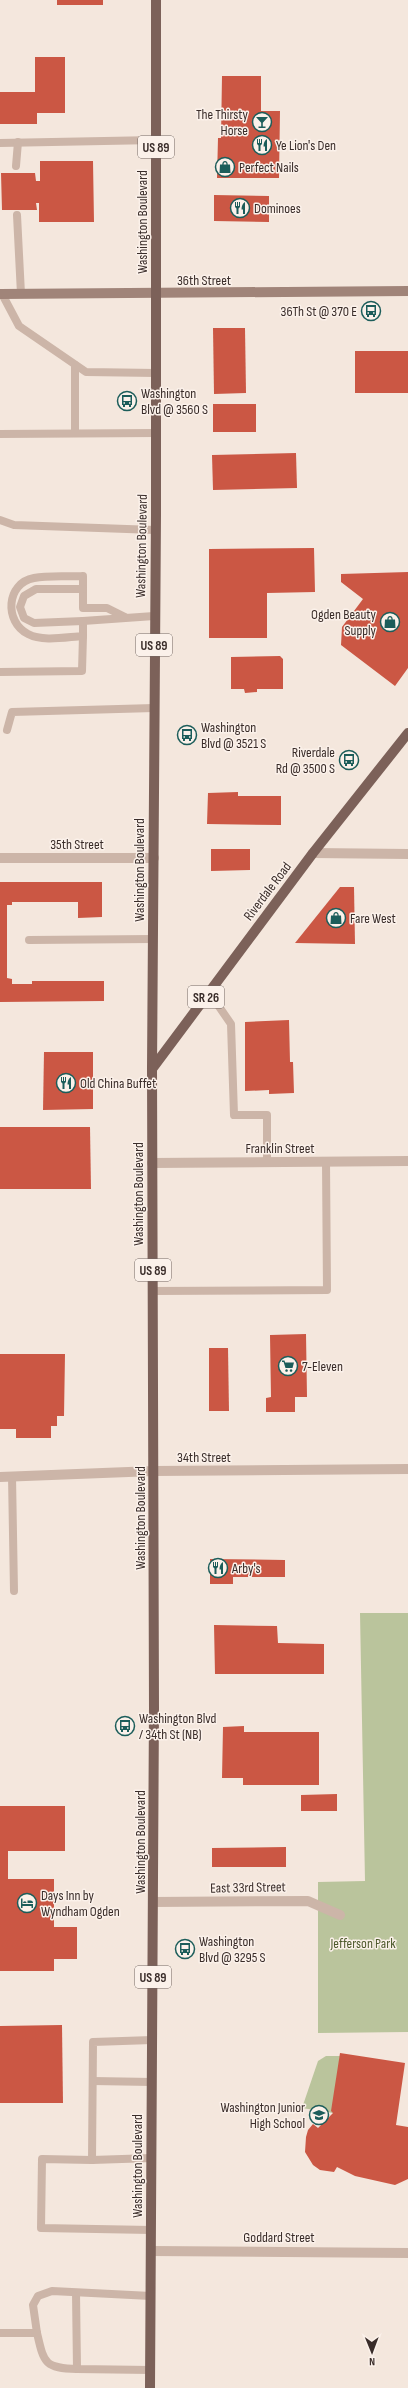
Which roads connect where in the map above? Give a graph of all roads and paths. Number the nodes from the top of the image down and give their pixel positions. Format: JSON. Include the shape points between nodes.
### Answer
{"nodes":[{"id":1,"x":156,"y":0,"type":"edge"},
{"id":2,"x":156,"y":140,"type":"junction"},
{"id":3,"x":18,"y":142,"type":"junction"},
{"id":4,"x":0,"y":143,"type":"edge"},
{"id":5,"x":16,"y":166,"type":"dead end"},
{"id":6,"x":17,"y":215,"type":"dead end"},
{"id":7,"x":408,"y":291,"type":"edge"},
{"id":8,"x":1,"y":294,"type":"edge"},
{"id":9,"x":21,"y":294,"type":"junction"},
{"id":10,"x":156,"y":294,"type":"junction"},
{"id":11,"x":75,"y":365,"type":"junction"},
{"id":12,"x":156,"y":373,"type":"junction"},
{"id":13,"x":156,"y":433,"type":"junction"},
{"id":14,"x":0,"y":434,"type":"edge"},
{"id":15,"x":75,"y":434,"type":"junction"},
{"id":16,"x":0,"y":520,"type":"edge"},
{"id":17,"x":156,"y":530,"type":"junction"},
{"id":18,"x":83,"y":589,"type":"junction"},
{"id":19,"x":154,"y":616,"type":"junction"},
{"id":20,"x":125,"y":617,"type":"junction"},
{"id":21,"x":83,"y":621,"type":"junction"},
{"id":22,"x":83,"y":636,"type":"junction"},
{"id":23,"x":0,"y":672,"type":"edge"},
{"id":24,"x":154,"y":708,"type":"junction"},
{"id":25,"x":7,"y":730,"type":"dead end"},
{"id":26,"x":408,"y":733,"type":"edge"},
{"id":27,"x":313,"y":853,"type":"junction"},
{"id":28,"x":408,"y":854,"type":"edge"},
{"id":29,"x":0,"y":858,"type":"edge"},
{"id":30,"x":154,"y":858,"type":"junction"},
{"id":31,"x":153,"y":939,"type":"junction"},
{"id":32,"x":28,"y":940,"type":"dead end"},
{"id":33,"x":209,"y":992,"type":"junction"},
{"id":34,"x":152,"y":1069,"type":"junction"},
{"id":35,"x":326,"y":1162,"type":"junction"},
{"id":36,"x":408,"y":1162,"type":"edge"},
{"id":37,"x":152,"y":1163,"type":"junction"},
{"id":38,"x":266,"y":1163,"type":"junction"},
{"id":39,"x":153,"y":1291,"type":"junction"},
{"id":40,"x":408,"y":1469,"type":"edge"},
{"id":41,"x":154,"y":1471,"type":"junction"},
{"id":42,"x":12,"y":1476,"type":"junction"},
{"id":43,"x":0,"y":1477,"type":"edge"},
{"id":44,"x":14,"y":1591,"type":"dead end"},
{"id":45,"x":153,"y":1902,"type":"junction"},
{"id":46,"x":340,"y":1915,"type":"dead end"},
{"id":47,"x":152,"y":2040,"type":"junction"},
{"id":48,"x":93,"y":2081,"type":"junction"},
{"id":49,"x":152,"y":2082,"type":"junction"},
{"id":50,"x":152,"y":2158,"type":"junction"},
{"id":51,"x":92,"y":2160,"type":"junction"},
{"id":52,"x":151,"y":2230,"type":"junction"},
{"id":53,"x":151,"y":2250,"type":"junction"},
{"id":54,"x":408,"y":2253,"type":"edge"},
{"id":55,"x":76,"y":2293,"type":"junction"},
{"id":56,"x":151,"y":2296,"type":"junction"},
{"id":57,"x":0,"y":2333,"type":"edge"},
{"id":58,"x":37,"y":2333,"type":"junction"},
{"id":59,"x":77,"y":2369,"type":"junction"},
{"id":60,"x":150,"y":2370,"type":"junction"},
{"id":61,"x":150,"y":2388,"type":"edge"}],
"edges":[{"from":1,"to":2,"type":"main road","name":"Washington Boulevard","number":"US 89"},
{"from":2,"to":3,"type":"lane"},
{"from":2,"to":10,"type":"main road","name":"Washington Boulevard","number":"US 89"},
{"from":3,"to":4,"type":"lane"},
{"from":3,"to":5,"type":"lane"},
{"from":6,"to":9,"type":"lane"},
{"from":7,"to":10,"type":"main road","name":"36th Street"},
{"from":8,"to":9,"type":"main road","name":"36th Street"},
{"from":8,"to":11,"type":"lane","via":[[19,326]]},
{"from":9,"to":10,"type":"main road","name":"36th Street"},
{"from":10,"to":12,"type":"main road","name":"Washington Boulevard","number":"US 89"},
{"from":11,"to":12,"type":"lane","via":[[86,372]]},
{"from":11,"to":15,"type":"lane"},
{"from":12,"to":13,"type":"main road","name":"Washington Boulevard","number":"US 89"},
{"from":13,"to":15,"type":"lane"},
{"from":13,"to":17,"type":"main road","name":"Washington Boulevard","number":"US 89"},
{"from":14,"to":15,"type":"lane"},
{"from":16,"to":17,"type":"lane","via":[[14,525]]},
{"from":17,"to":19,"type":"main road","name":"Washington Boulevard","number":"US 89"},
{"from":18,"to":20,"type":"lane","via":[[83,608],[107,608]]},
{"from":18,"to":21,"type":"lane","via":[[36,589],[24,596],[20,607],[24,618],[34,623]]},
{"from":18,"to":22,"type":"lane","via":[[83,576],[32,578],[16,589],[10,603],[14,620],[26,634],[37,638]]},
{"from":19,"to":20,"type":"lane"},
{"from":19,"to":24,"type":"main road","name":"Washington Boulevard","number":"US 89"},
{"from":20,"to":21,"type":"lane"},
{"from":21,"to":22,"type":"lane"},
{"from":22,"to":23,"type":"lane","via":[[82,671]]},
{"from":24,"to":25,"type":"lane","via":[[12,712]]},
{"from":24,"to":30,"type":"main road","name":"Washington Boulevard","number":"US 89"},
{"from":26,"to":27,"type":"main road","name":"Riverdale Road","number":"SR 26"},
{"from":27,"to":28,"type":"street"},
{"from":27,"to":33,"type":"main road","name":"Riverdale Road","number":"SR 26"},
{"from":29,"to":30,"type":"street","name":"35th Street"},
{"from":30,"to":31,"type":"main road","name":"Washington Boulevard","number":"US 89"},
{"from":31,"to":32,"type":"lane"},
{"from":31,"to":34,"type":"main road","name":"Washington Boulevard","number":"US 89"},
{"from":33,"to":34,"type":"main road","name":"Riverdale Road","number":"SR 26"},
{"from":33,"to":38,"type":"lane","via":[[231,1024],[234,1115],[267,1115]]},
{"from":34,"to":37,"type":"main road","name":"Washington Boulevard","number":"US 89"},
{"from":35,"to":36,"type":"street","name":"Franklin Street"},
{"from":35,"to":38,"type":"street","name":"Franklin Street"},
{"from":35,"to":39,"type":"lane","via":[[327,1290]]},
{"from":37,"to":38,"type":"street","name":"Franklin Street"},
{"from":37,"to":39,"type":"main road","name":"Washington Boulevard","number":"US 89"},
{"from":39,"to":41,"type":"main road","name":"Washington Boulevard","number":"US 89"},
{"from":40,"to":41,"type":"street","name":"34th Street"},
{"from":41,"to":42,"type":"street","name":"34th Street"},
{"from":41,"to":45,"type":"main road","name":"Washington Boulevard","number":"US 89"},
{"from":42,"to":43,"type":"street","name":"34th Street"},
{"from":42,"to":44,"type":"lane"},
{"from":45,"to":46,"type":"street","name":"East 33rd Street","via":[[308,1901]]},
{"from":45,"to":47,"type":"main road","name":"Washington Boulevard","number":"US 89"},
{"from":47,"to":48,"type":"lane","via":[[93,2042]]},
{"from":47,"to":49,"type":"main road","name":"Washington Boulevard","number":"US 89"},
{"from":48,"to":49,"type":"lane"},
{"from":48,"to":51,"type":"lane"},
{"from":49,"to":50,"type":"main road","name":"Washington Boulevard","number":"US 89"},
{"from":50,"to":51,"type":"lane"},
{"from":50,"to":52,"type":"main road","name":"Washington Boulevard","number":"US 89"},
{"from":51,"to":52,"type":"lane","via":[[42,2159],[41,2228]]},
{"from":52,"to":53,"type":"main road","name":"Washington Boulevard","number":"US 89"},
{"from":53,"to":54,"type":"street","name":"Goddard Street"},
{"from":53,"to":56,"type":"main road","name":"Washington Boulevard","number":"US 89"},
{"from":55,"to":56,"type":"lane"},
{"from":55,"to":58,"type":"lane","via":[[52,2291],[38,2296],[33,2305]]},
{"from":55,"to":59,"type":"lane"},
{"from":56,"to":60,"type":"main road","name":"Washington Boulevard","number":"US 89"},
{"from":57,"to":58,"type":"lane"},
{"from":58,"to":59,"type":"lane","via":[[43,2359],[51,2366]]},
{"from":59,"to":60,"type":"lane"},
{"from":60,"to":61,"type":"main road","name":"Washington Boulevard","number":"US 89"}]}
